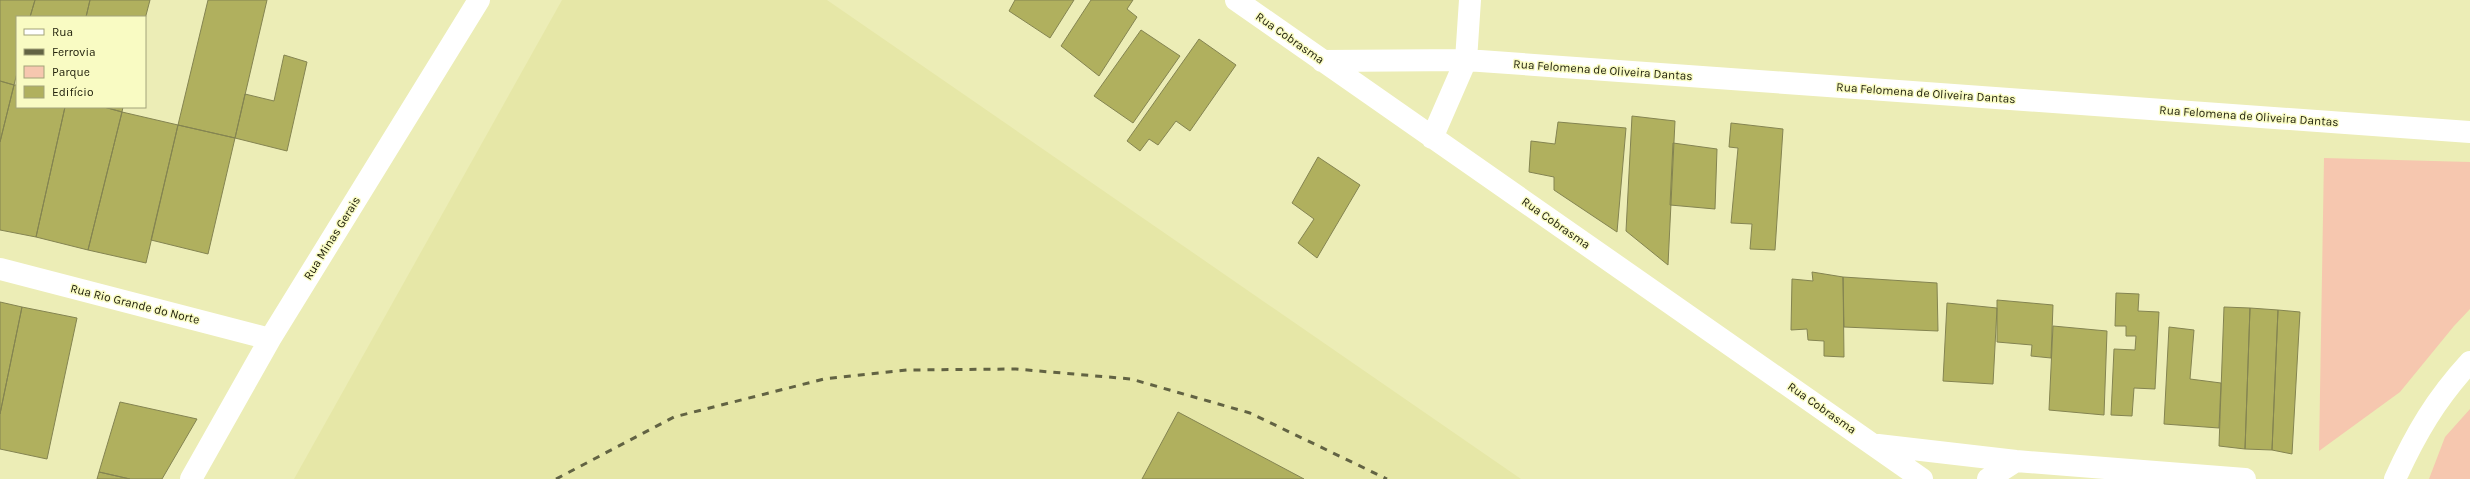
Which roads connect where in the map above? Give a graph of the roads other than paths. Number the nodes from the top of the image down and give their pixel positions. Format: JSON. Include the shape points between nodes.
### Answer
{"nodes":[{"id":1,"x":1236,"y":0,"type":"edge"},
{"id":2,"x":1470,"y":0,"type":"edge"},
{"id":3,"x":474,"y":1,"type":"edge"},
{"id":4,"x":1466,"y":60,"type":"junction"},
{"id":5,"x":1322,"y":61,"type":"junction"},
{"id":6,"x":2470,"y":132,"type":"edge"},
{"id":7,"x":1432,"y":138,"type":"junction"},
{"id":8,"x":0,"y":269,"type":"edge"},
{"id":9,"x":270,"y":339,"type":"junction"},
{"id":10,"x":2470,"y":362,"type":"edge"},
{"id":11,"x":1876,"y":445,"type":"junction"},
{"id":12,"x":2016,"y":461,"type":"junction"},
{"id":13,"x":191,"y":479,"type":"edge"},
{"id":14,"x":1922,"y":479,"type":"edge"},
{"id":15,"x":1988,"y":479,"type":"edge"},
{"id":16,"x":2245,"y":479,"type":"edge"},
{"id":17,"x":2395,"y":479,"type":"edge"}],
"edges":[{"from":1,"to":5,"type":"street","name":"Rua Cobrasma"},
{"from":2,"to":4,"type":"street"},
{"from":3,"to":9,"type":"street","name":"Rua Minas Gerais"},
{"from":4,"to":5,"type":"street","name":"Rua Felomena de Oliveira Dantas"},
{"from":4,"to":6,"type":"street","name":"Rua Felomena de Oliveira Dantas"},
{"from":4,"to":7,"type":"street"},
{"from":5,"to":7,"type":"street","name":"Rua Cobrasma"},
{"from":7,"to":11,"type":"street","name":"Rua Cobrasma"},
{"from":8,"to":9,"type":"street","name":"Rua Rio Grande do Norte"},
{"from":9,"to":13,"type":"street","name":"Rua Minas Gerais"},
{"from":10,"to":17,"type":"street","via":[[2446,389],[2414,437]]},
{"from":11,"to":12,"type":"street","name":"Rua Cobrasma"},
{"from":11,"to":14,"type":"street","name":"Rua Cobrasma"},
{"from":12,"to":15,"type":"street"},
{"from":12,"to":16,"type":"street","name":"Rua Cobrasma"}]}
